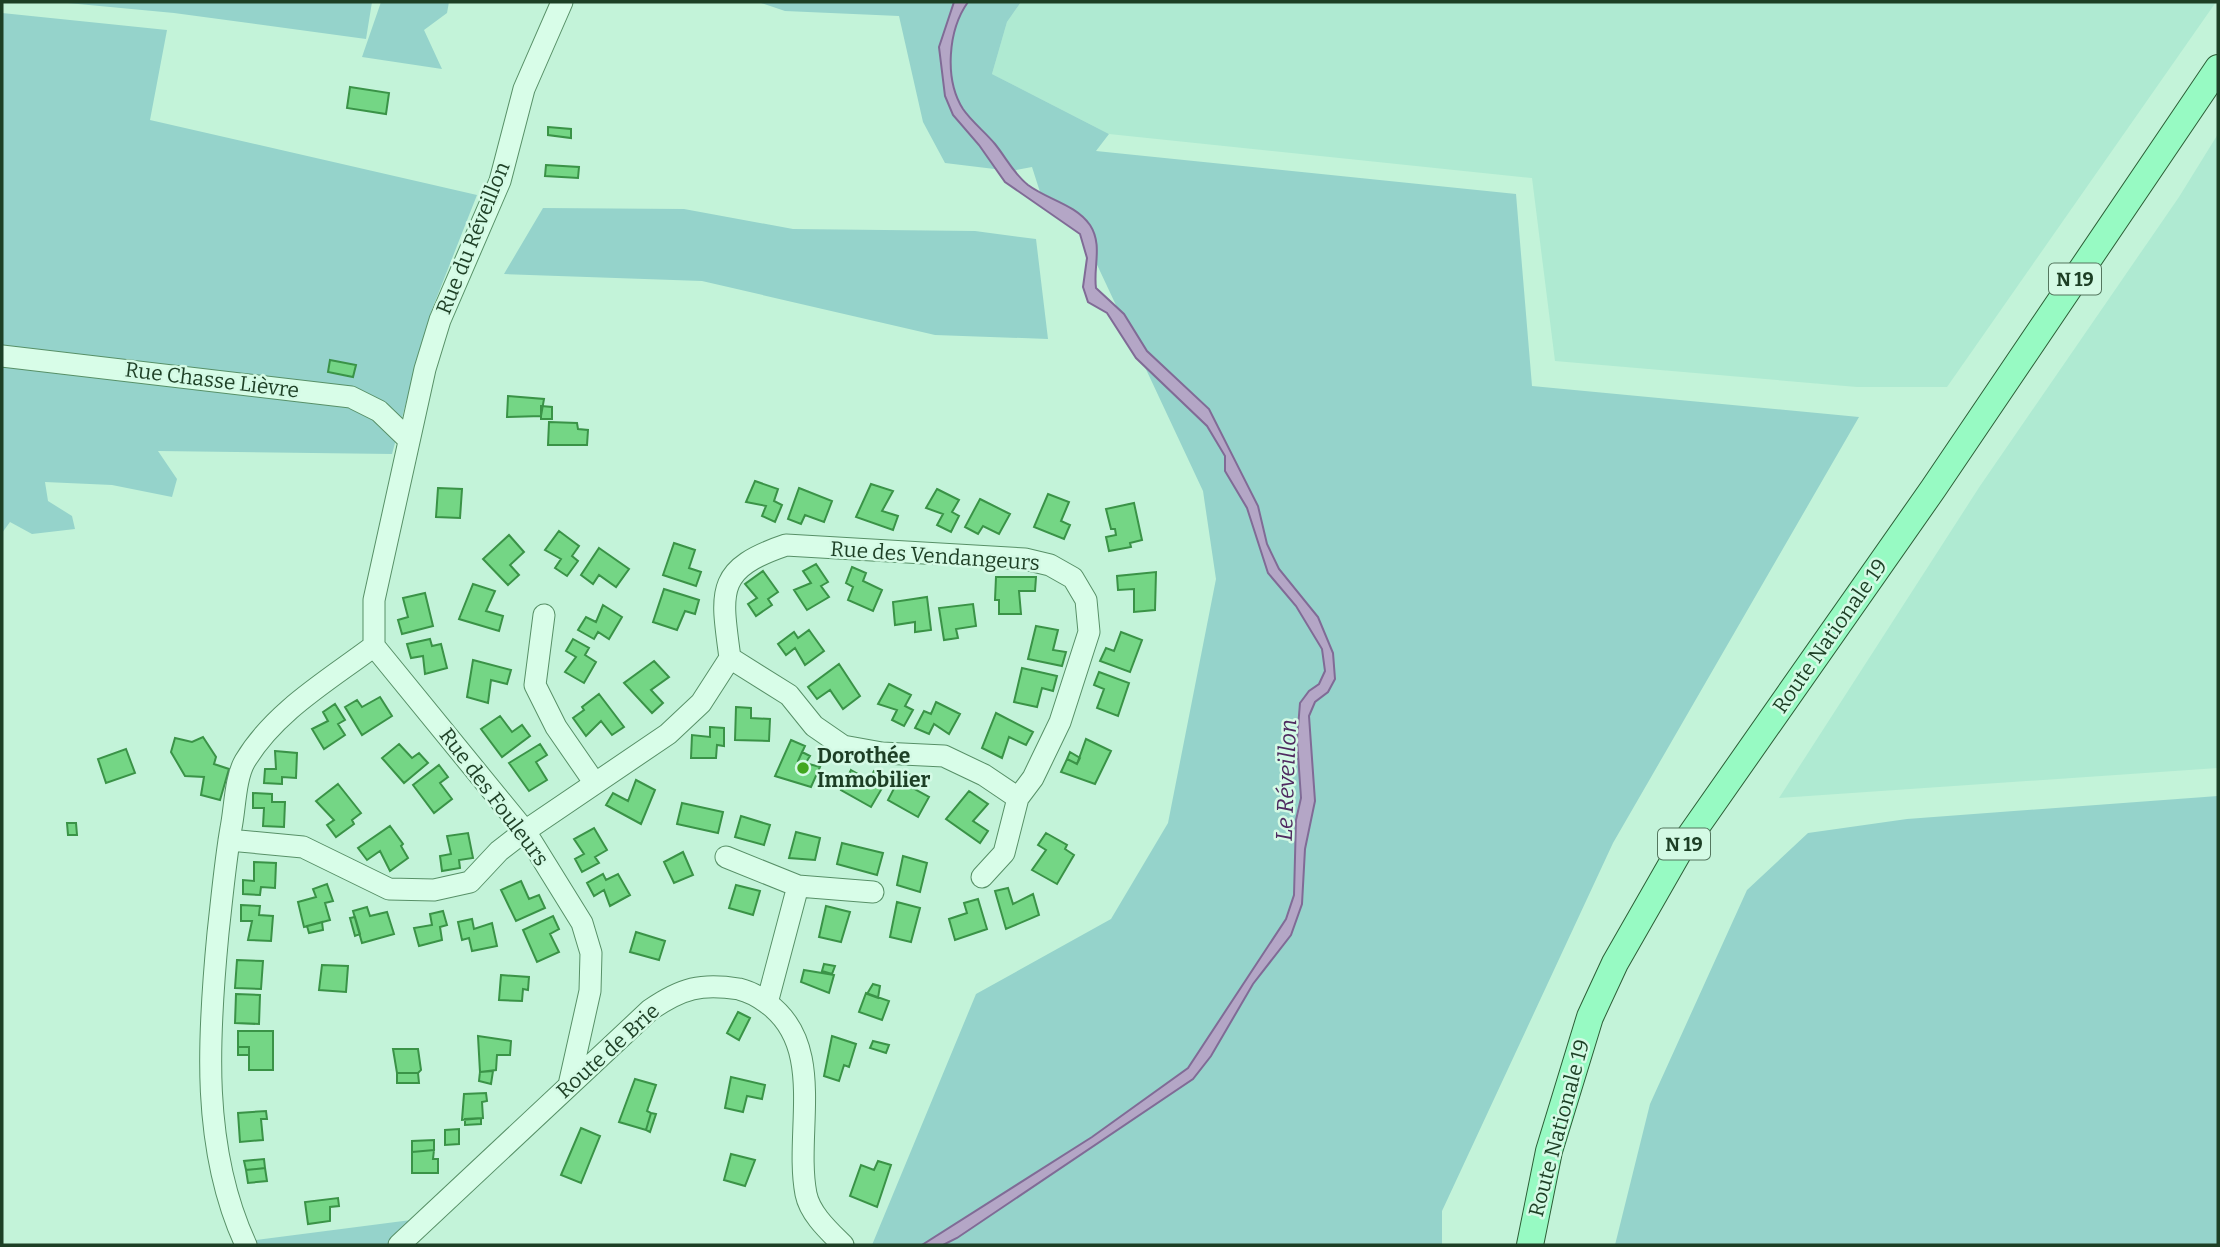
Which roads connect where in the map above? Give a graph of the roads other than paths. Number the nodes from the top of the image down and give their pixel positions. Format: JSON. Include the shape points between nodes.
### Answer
{"nodes":[{"id":1,"x":562,"y":2,"type":"edge"},
{"id":2,"x":2218,"y":68,"type":"edge"},
{"id":3,"x":2,"y":356,"type":"edge"},
{"id":4,"x":408,"y":439,"type":"junction"},
{"id":5,"x":544,"y":615,"type":"dead end"},
{"id":6,"x":374,"y":646,"type":"junction"},
{"id":7,"x":730,"y":658,"type":"junction"},
{"id":8,"x":594,"y":782,"type":"junction"},
{"id":9,"x":1018,"y":798,"type":"junction"},
{"id":10,"x":525,"y":831,"type":"junction"},
{"id":11,"x":229,"y":840,"type":"junction"},
{"id":12,"x":726,"y":857,"type":"dead end"},
{"id":13,"x":982,"y":877,"type":"dead end"},
{"id":14,"x":798,"y":886,"type":"junction"},
{"id":15,"x":873,"y":891,"type":"dead end"},
{"id":16,"x":767,"y":1003,"type":"junction"},
{"id":17,"x":569,"y":1085,"type":"junction"},
{"id":18,"x":246,"y":1245,"type":"edge"},
{"id":19,"x":399,"y":1245,"type":"edge"},
{"id":20,"x":843,"y":1245,"type":"edge"},
{"id":21,"x":1530,"y":1245,"type":"edge"}],
"edges":[{"from":1,"to":4,"type":"street","name":"Rue du Réveillon","via":[[524,89],[500,181],[440,320]]},
{"from":2,"to":21,"type":"main road","name":"Route Nationale 19","number":"N 19","via":[[1933,489],[1678,853],[1615,963],[1590,1017],[1549,1151]]},
{"from":3,"to":4,"type":"street","name":"Rue Chasse Lièvre","via":[[351,397],[379,411]]},
{"from":4,"to":6,"type":"street","name":"Rue du Réveillon","via":[[374,600]]},
{"from":5,"to":8,"type":"street","via":[[535,685],[556,727]]},
{"from":6,"to":10,"type":"street","name":"Rue des Fouleurs"},
{"from":6,"to":11,"type":"street","via":[[273,723],[243,764]]},
{"from":7,"to":8,"type":"street","via":[[701,703],[668,734]]},
{"from":7,"to":9,"type":"street","via":[[789,695],[814,726],[843,746],[882,753],[944,755]]},
{"from":7,"to":9,"type":"street","name":"Rue des Vendangeurs","via":[[722,600],[731,577],[753,556],[786,545],[1025,559],[1050,565],[1073,578],[1086,600],[1089,632],[1060,722]]},
{"from":8,"to":10,"type":"street"},
{"from":9,"to":13,"type":"street","name":"Rue des Vendangeurs","via":[[1004,853]]},
{"from":10,"to":11,"type":"street","via":[[470,882],[434,890],[389,888],[303,848]]},
{"from":10,"to":17,"type":"street","name":"Rue des Fouleurs","via":[[582,923],[591,953],[590,991]]},
{"from":11,"to":18,"type":"street","via":[[214,975],[211,1084],[215,1139],[230,1212]]},
{"from":12,"to":14,"type":"street"},
{"from":14,"to":15,"type":"street"},
{"from":14,"to":16,"type":"street"},
{"from":16,"to":17,"type":"street","name":"Route de Brie","via":[[751,992],[712,985],[676,992]]},
{"from":16,"to":20,"type":"street","name":"Route de Brie","via":[[780,1013],[797,1039],[804,1076],[807,1196],[821,1222]]},
{"from":17,"to":19,"type":"street","name":"Route de Brie"}]}
